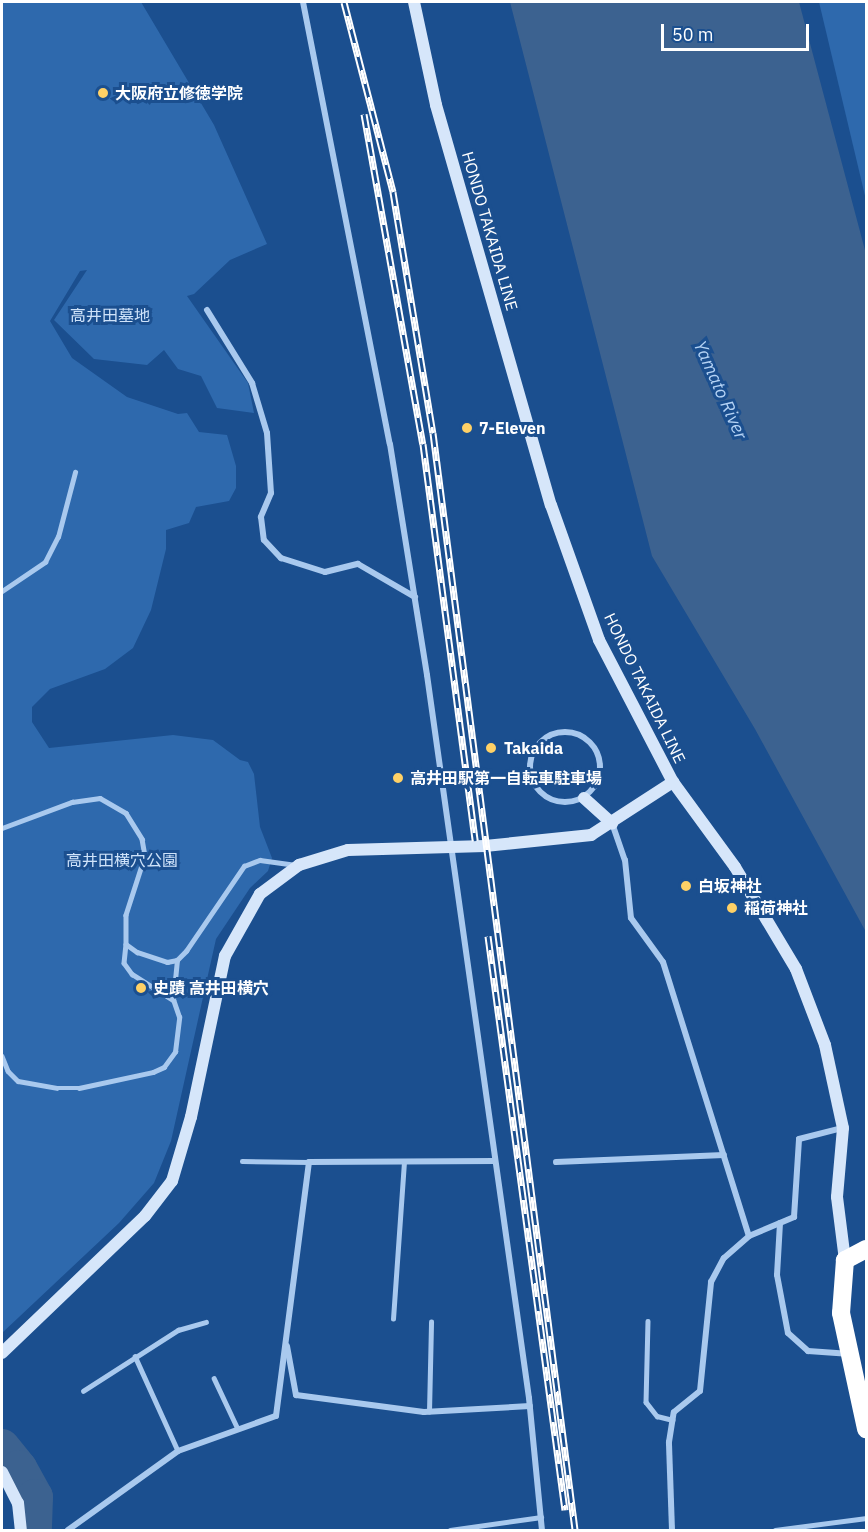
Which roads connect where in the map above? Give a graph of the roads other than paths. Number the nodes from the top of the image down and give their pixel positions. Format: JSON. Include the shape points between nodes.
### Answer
{"nodes":[{"id":1,"x":303,"y":2,"type":"edge"},
{"id":2,"x":414,"y":2,"type":"edge"},
{"id":3,"x":207,"y":310,"type":"dead end"},
{"id":4,"x":75,"y":472,"type":"dead end"},
{"id":5,"x":2,"y":591,"type":"edge"},
{"id":6,"x":415,"y":597,"type":"junction"},
{"id":7,"x":673,"y":782,"type":"junction"},
{"id":8,"x":584,"y":798,"type":"junction"},
{"id":9,"x":612,"y":824,"type":"junction"},
{"id":10,"x":2,"y":828,"type":"edge"},
{"id":11,"x":451,"y":848,"type":"junction"},
{"id":12,"x":299,"y":865,"type":"junction"},
{"id":13,"x":126,"y":944,"type":"junction"},
{"id":14,"x":177,"y":960,"type":"junction"},
{"id":15,"x":173,"y":1000,"type":"junction"},
{"id":16,"x":2,"y":1056,"type":"edge"},
{"id":17,"x":843,"y":1128,"type":"junction"},
{"id":18,"x":724,"y":1155,"type":"junction"},
{"id":19,"x":242,"y":1161,"type":"dead end"},
{"id":20,"x":495,"y":1161,"type":"junction"},
{"id":21,"x":309,"y":1162,"type":"junction"},
{"id":22,"x":556,"y":1162,"type":"dead end"},
{"id":23,"x":404,"y":1163,"type":"junction"},
{"id":24,"x":780,"y":1222,"type":"junction"},
{"id":25,"x":749,"y":1236,"type":"junction"},
{"id":26,"x":867,"y":1249,"type":"edge"},
{"id":27,"x":845,"y":1260,"type":"junction"},
{"id":28,"x":393,"y":1319,"type":"dead end"},
{"id":29,"x":648,"y":1321,"type":"dead end"},
{"id":30,"x":206,"y":1322,"type":"dead end"},
{"id":31,"x":431,"y":1322,"type":"dead end"},
{"id":32,"x":286,"y":1340,"type":"junction"},
{"id":33,"x":2,"y":1353,"type":"edge"},
{"id":34,"x":850,"y":1354,"type":"junction"},
{"id":35,"x":135,"y":1356,"type":"junction"},
{"id":36,"x":214,"y":1378,"type":"dead end"},
{"id":37,"x":83,"y":1391,"type":"dead end"},
{"id":38,"x":530,"y":1406,"type":"junction"},
{"id":39,"x":429,"y":1412,"type":"junction"},
{"id":40,"x":673,"y":1420,"type":"junction"},
{"id":41,"x":867,"y":1429,"type":"edge"},
{"id":42,"x":237,"y":1430,"type":"junction"},
{"id":43,"x":178,"y":1451,"type":"junction"},
{"id":44,"x":2,"y":1472,"type":"edge"},
{"id":45,"x":541,"y":1517,"type":"junction"},
{"id":46,"x":867,"y":1518,"type":"edge"},
{"id":47,"x":820,"y":1527,"type":"edge"},
{"id":48,"x":78,"y":1528,"type":"edge"},
{"id":49,"x":21,"y":1530,"type":"edge"},
{"id":50,"x":68,"y":1530,"type":"edge"},
{"id":51,"x":450,"y":1530,"type":"edge"},
{"id":52,"x":542,"y":1530,"type":"edge"},
{"id":53,"x":672,"y":1530,"type":"edge"},
{"id":54,"x":775,"y":1530,"type":"edge"}],
"edges":[{"from":1,"to":6,"type":"street","via":[[388,433]]},
{"from":2,"to":7,"type":"main road","name":"HONDO TAKAIDA LINE","via":[[436,105],[551,505],[599,640]]},
{"from":3,"to":6,"type":"street","via":[[252,383],[267,433],[270,493],[261,517],[264,540],[280,558],[325,572],[358,564]]},
{"from":4,"to":5,"type":"lane","via":[[58,537],[45,562]]},
{"from":6,"to":11,"type":"street"},
{"from":7,"to":9,"type":"main road"},
{"from":7,"to":17,"type":"main road","name":"HONDO TAKAIDA LINE","via":[[735,867],[796,969],[825,1045]]},
{"from":8,"to":8,"type":"street","via":[[559,803],[538,790],[529,767],[537,744],[558,731],[583,735],[599,754],[600,779]]},
{"from":8,"to":9,"type":"main road"},
{"from":9,"to":11,"type":"main road","via":[[591,835]]},
{"from":9,"to":18,"type":"street","via":[[625,860],[632,918],[663,962]]},
{"from":10,"to":13,"type":"lane","via":[[72,802],[100,798],[126,813],[142,839],[145,856],[126,915]]},
{"from":11,"to":12,"type":"main road","via":[[348,850]]},
{"from":11,"to":20,"type":"street"},
{"from":12,"to":14,"type":"lane","via":[[260,860],[244,866]]},
{"from":12,"to":33,"type":"main road","via":[[260,894],[225,956],[191,1118],[172,1181],[145,1216]]},
{"from":13,"to":14,"type":"lane","via":[[167,962]]},
{"from":13,"to":15,"type":"lane","via":[[124,963],[132,974]]},
{"from":14,"to":15,"type":"lane"},
{"from":15,"to":16,"type":"lane","via":[[179,1017],[175,1052],[164,1067],[153,1072],[79,1088],[56,1088],[18,1081],[8,1071]]},
{"from":17,"to":24,"type":"street","via":[[799,1139],[794,1217]]},
{"from":17,"to":27,"type":"main road","name":"HONDO TAKAIDA LINE","via":[[837,1197]]},
{"from":18,"to":22,"type":"street"},
{"from":18,"to":25,"type":"street"},
{"from":19,"to":21,"type":"lane"},
{"from":20,"to":23,"type":"street"},
{"from":20,"to":38,"type":"street"},
{"from":21,"to":23,"type":"street"},
{"from":21,"to":32,"type":"street"},
{"from":23,"to":28,"type":"lane"},
{"from":24,"to":25,"type":"street"},
{"from":24,"to":34,"type":"street","via":[[777,1275],[788,1333],[808,1351]]},
{"from":25,"to":40,"type":"street","via":[[724,1258],[711,1282],[700,1391],[674,1412]]},
{"from":26,"to":27,"type":"highway"},
{"from":27,"to":34,"type":"highway","via":[[841,1313]]},
{"from":29,"to":40,"type":"lane","via":[[646,1402],[657,1416]]},
{"from":30,"to":35,"type":"lane","via":[[178,1330]]},
{"from":31,"to":39,"type":"lane"},
{"from":32,"to":39,"type":"street","via":[[296,1395]]},
{"from":32,"to":42,"type":"street","via":[[276,1416]]},
{"from":34,"to":41,"type":"highway"},
{"from":35,"to":37,"type":"lane"},
{"from":35,"to":43,"type":"lane"},
{"from":36,"to":42,"type":"lane"},
{"from":38,"to":39,"type":"street"},
{"from":38,"to":45,"type":"street"},
{"from":40,"to":53,"type":"street","via":[[669,1442]]},
{"from":42,"to":43,"type":"street"},
{"from":43,"to":48,"type":"street"},
{"from":44,"to":49,"type":"main road","via":[[18,1503]]},
{"from":45,"to":51,"type":"lane"},
{"from":45,"to":52,"type":"street"},
{"from":46,"to":47,"type":"lane"},
{"from":47,"to":54,"type":"lane"},
{"from":48,"to":50,"type":"street"}]}
